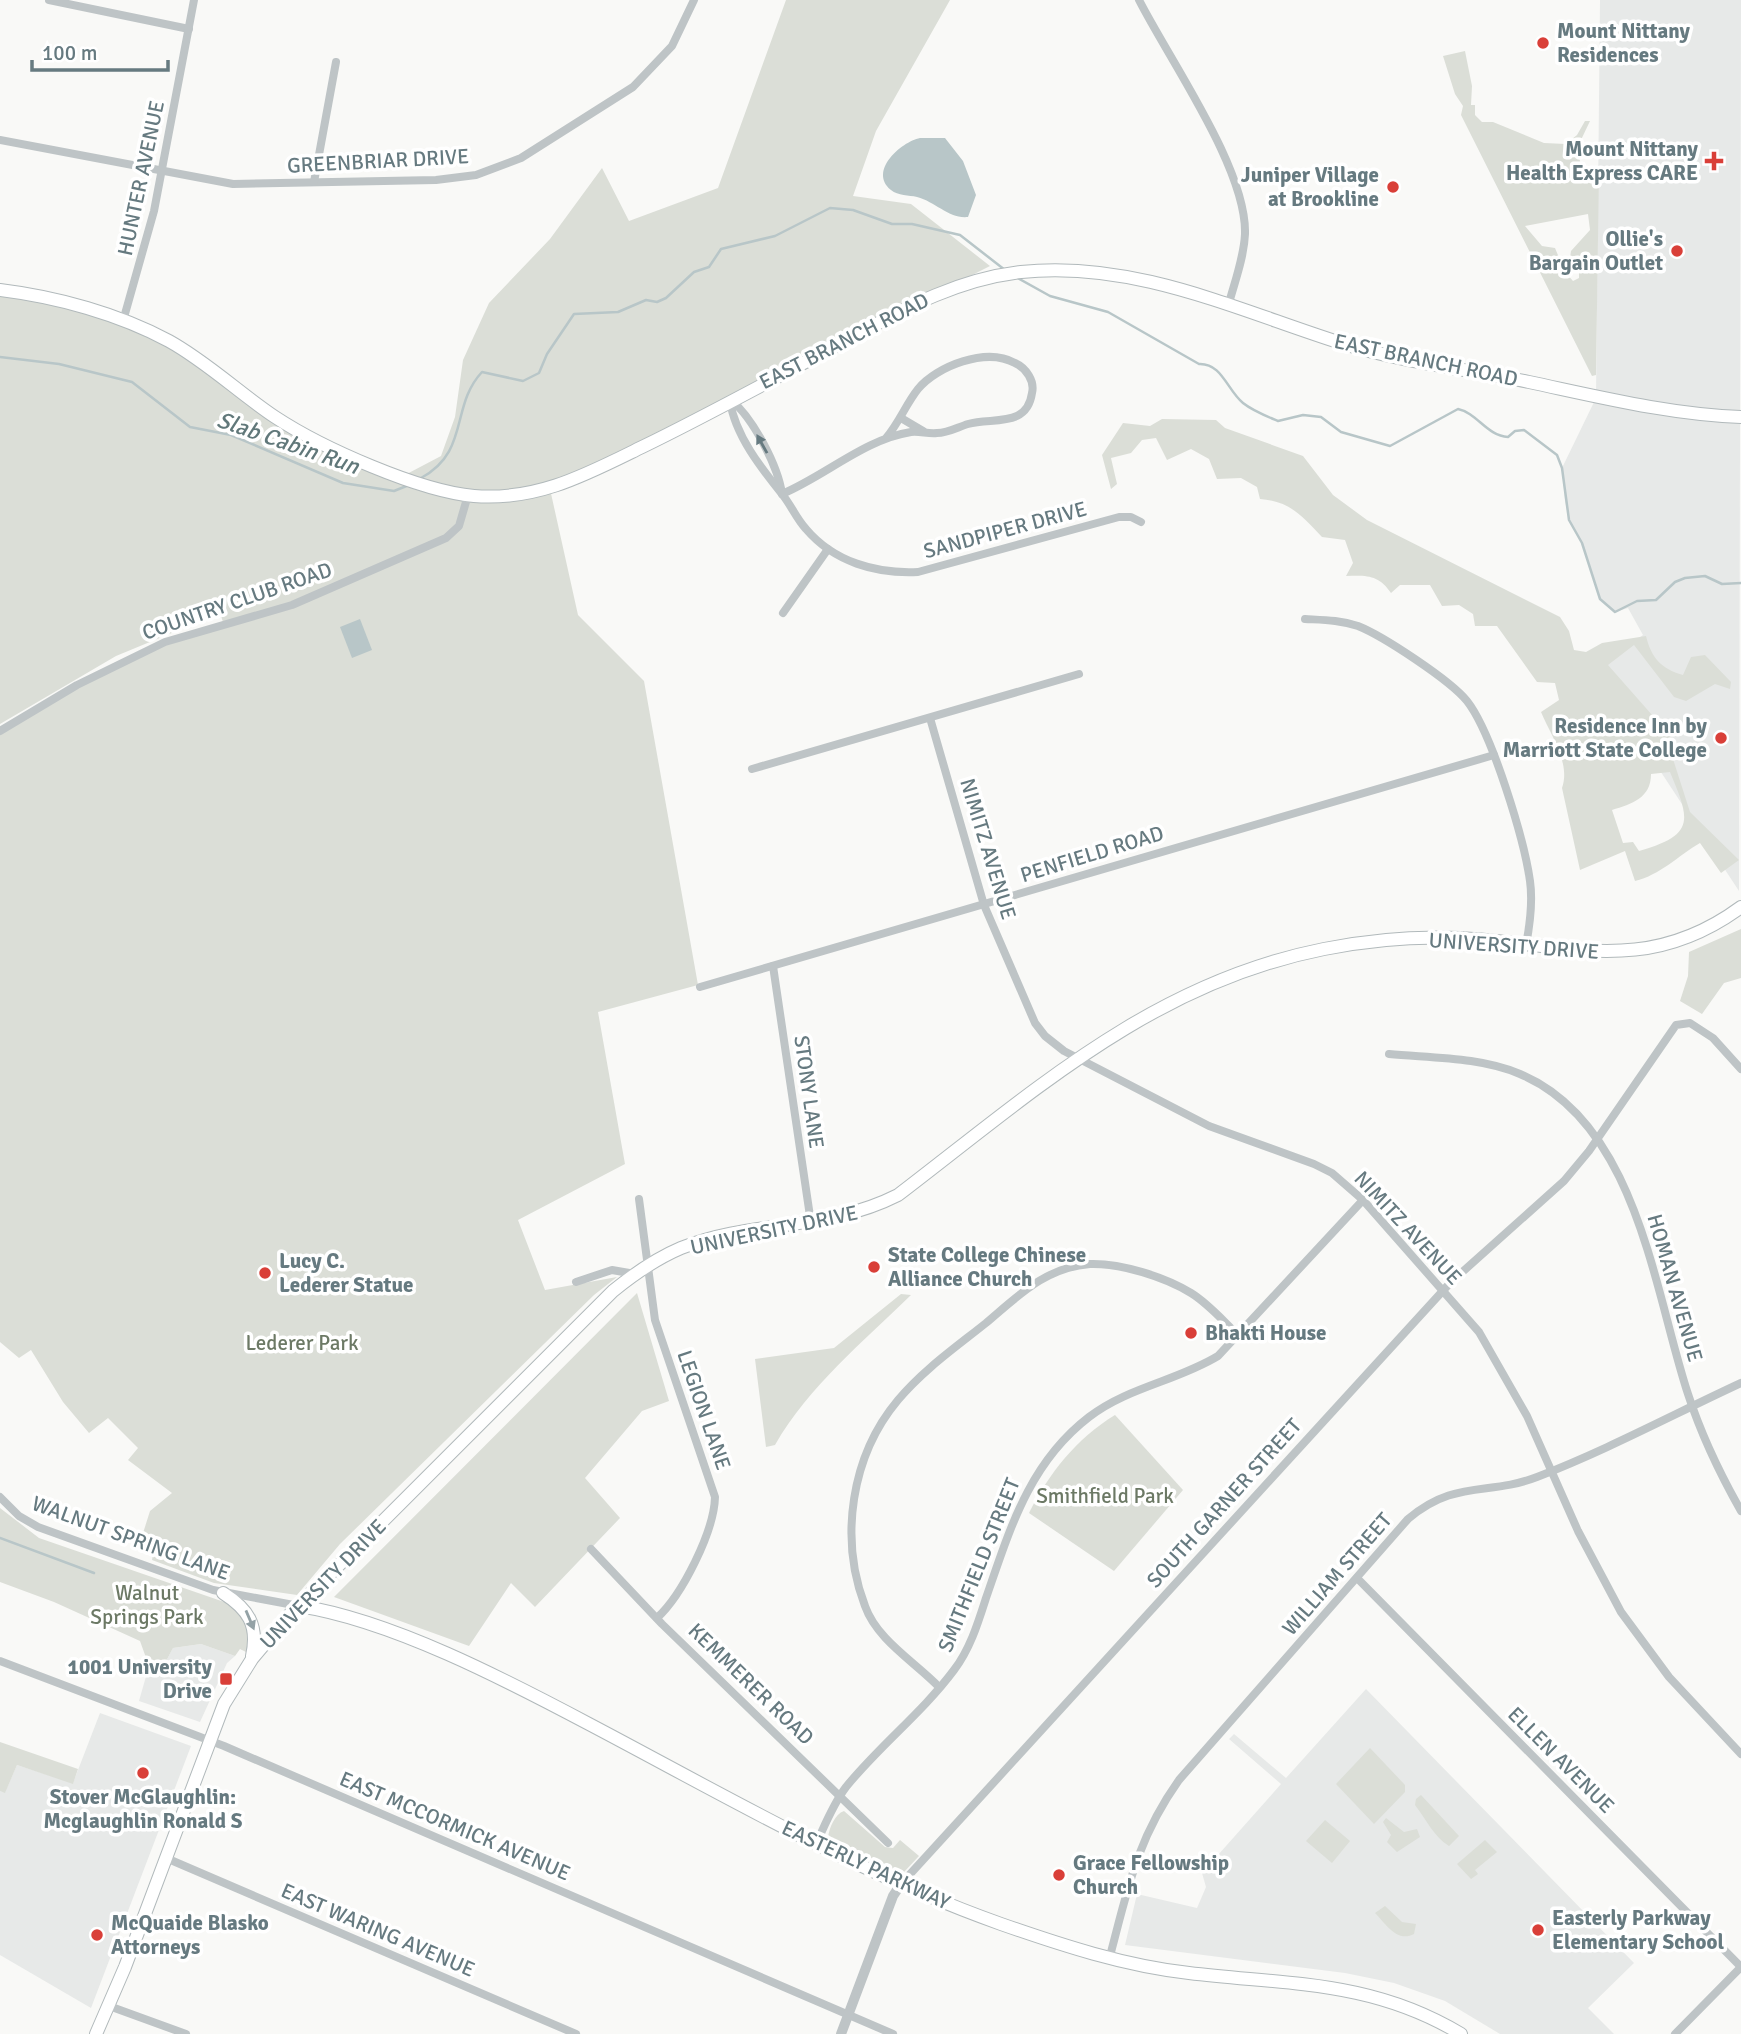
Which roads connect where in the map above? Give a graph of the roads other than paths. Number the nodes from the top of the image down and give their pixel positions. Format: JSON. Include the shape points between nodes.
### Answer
{"nodes":[{"id":1,"x":49,"y":0,"type":"edge"},
{"id":2,"x":194,"y":0,"type":"edge"},
{"id":3,"x":694,"y":0,"type":"edge"},
{"id":4,"x":1139,"y":0,"type":"edge"},
{"id":5,"x":189,"y":29,"type":"junction"},
{"id":6,"x":336,"y":62,"type":"dead end"},
{"id":7,"x":0,"y":139,"type":"edge"},
{"id":8,"x":162,"y":171,"type":"junction"},
{"id":9,"x":314,"y":182,"type":"junction"},
{"id":10,"x":0,"y":290,"type":"edge"},
{"id":11,"x":1229,"y":303,"type":"junction"},
{"id":12,"x":123,"y":321,"type":"junction"},
{"id":13,"x":730,"y":400,"type":"junction"},
{"id":14,"x":1741,"y":417,"type":"edge"},
{"id":15,"x":901,"y":418,"type":"junction"},
{"id":16,"x":925,"y":432,"type":"junction"},
{"id":17,"x":886,"y":438,"type":"junction"},
{"id":18,"x":782,"y":494,"type":"junction"},
{"id":19,"x":468,"y":495,"type":"junction"},
{"id":20,"x":1141,"y":522,"type":"dead end"},
{"id":21,"x":828,"y":549,"type":"junction"},
{"id":22,"x":783,"y":613,"type":"dead end"},
{"id":23,"x":1305,"y":620,"type":"dead end"},
{"id":24,"x":1079,"y":674,"type":"dead end"},
{"id":25,"x":930,"y":718,"type":"junction"},
{"id":26,"x":0,"y":731,"type":"edge"},
{"id":27,"x":1494,"y":755,"type":"junction"},
{"id":28,"x":752,"y":769,"type":"dead end"},
{"id":29,"x":984,"y":905,"type":"junction"},
{"id":30,"x":1741,"y":907,"type":"edge"},
{"id":31,"x":1526,"y":945,"type":"junction"},
{"id":32,"x":773,"y":966,"type":"junction"},
{"id":33,"x":700,"y":987,"type":"dead end"},
{"id":34,"x":1389,"y":1054,"type":"dead end"},
{"id":35,"x":1077,"y":1058,"type":"junction"},
{"id":36,"x":1741,"y":1069,"type":"edge"},
{"id":37,"x":1595,"y":1140,"type":"junction"},
{"id":38,"x":639,"y":1199,"type":"dead end"},
{"id":39,"x":1363,"y":1200,"type":"junction"},
{"id":40,"x":811,"y":1223,"type":"junction"},
{"id":41,"x":648,"y":1265,"type":"junction"},
{"id":42,"x":635,"y":1274,"type":"junction"},
{"id":43,"x":576,"y":1282,"type":"dead end"},
{"id":44,"x":1443,"y":1291,"type":"junction"},
{"id":45,"x":1239,"y":1336,"type":"junction"},
{"id":46,"x":1741,"y":1383,"type":"edge"},
{"id":47,"x":1692,"y":1406,"type":"junction"},
{"id":48,"x":1552,"y":1471,"type":"junction"},
{"id":49,"x":0,"y":1497,"type":"edge"},
{"id":50,"x":1741,"y":1511,"type":"edge"},
{"id":51,"x":591,"y":1549,"type":"dead end"},
{"id":52,"x":1357,"y":1578,"type":"junction"},
{"id":53,"x":223,"y":1592,"type":"junction"},
{"id":54,"x":299,"y":1606,"type":"junction"},
{"id":55,"x":657,"y":1618,"type":"junction"},
{"id":56,"x":252,"y":1659,"type":"junction"},
{"id":57,"x":0,"y":1661,"type":"edge"},
{"id":58,"x":939,"y":1687,"type":"junction"},
{"id":59,"x":209,"y":1740,"type":"junction"},
{"id":60,"x":1741,"y":1754,"type":"edge"},
{"id":61,"x":840,"y":1796,"type":"junction"},
{"id":62,"x":888,"y":1843,"type":"dead end"},
{"id":63,"x":816,"y":1844,"type":"junction"},
{"id":64,"x":166,"y":1858,"type":"junction"},
{"id":65,"x":901,"y":1884,"type":"junction"},
{"id":66,"x":1110,"y":1956,"type":"junction"},
{"id":67,"x":1741,"y":1967,"type":"edge"},
{"id":68,"x":109,"y":2006,"type":"junction"},
{"id":69,"x":848,"y":2014,"type":"junction"},
{"id":70,"x":96,"y":2034,"type":"edge"},
{"id":71,"x":186,"y":2034,"type":"edge"},
{"id":72,"x":576,"y":2034,"type":"edge"},
{"id":73,"x":841,"y":2034,"type":"edge"},
{"id":74,"x":893,"y":2034,"type":"edge"},
{"id":75,"x":1461,"y":2034,"type":"edge"},
{"id":76,"x":1675,"y":2034,"type":"edge"}],
"edges":[{"from":1,"to":5,"type":"street"},
{"from":2,"to":5,"type":"street","name":"HUNTER AVENUE"},
{"from":3,"to":9,"type":"street","name":"GREENBRIAR DRIVE","via":[[672,46],[633,87],[521,158],[463,177]]},
{"from":4,"to":11,"type":"street","via":[[1241,195],[1244,247]]},
{"from":5,"to":8,"type":"street","name":"HUNTER AVENUE"},
{"from":6,"to":9,"type":"street"},
{"from":7,"to":8,"type":"street","name":"GREENBRIAR DRIVE"},
{"from":8,"to":9,"type":"street","name":"GREENBRIAR DRIVE","via":[[233,184]]},
{"from":8,"to":12,"type":"street","name":"HUNTER AVENUE"},
{"from":10,"to":12,"type":"main road","name":"EAST BRANCH ROAD","via":[[68,303]]},
{"from":11,"to":13,"type":"main road","name":"EAST BRANCH ROAD","via":[[1090,271],[1040,270],[984,278],[912,304]]},
{"from":11,"to":14,"type":"main road","name":"EAST BRANCH ROAD","via":[[1375,353],[1596,398]]},
{"from":12,"to":19,"type":"main road","name":"EAST BRANCH ROAD","via":[[181,349],[279,420],[315,439],[403,476]]},
{"from":13,"to":18,"type":"street","name":"SANDPIPER DRIVE","via":[[743,410],[779,476]]},
{"from":13,"to":19,"type":"main road","name":"EAST BRANCH ROAD","via":[[584,477],[522,495]]},
{"from":15,"to":16,"type":"street"},
{"from":15,"to":16,"type":"street","via":[[924,383],[959,363],[1009,360],[1029,376],[1032,397],[1020,415],[940,433]]},
{"from":15,"to":17,"type":"street"},
{"from":16,"to":17,"type":"street"},
{"from":17,"to":18,"type":"street"},
{"from":18,"to":21,"type":"street","name":"SANDPIPER DRIVE","via":[[805,529]]},
{"from":19,"to":26,"type":"street","name":"COUNTRY CLUB ROAD","via":[[459,526],[446,538],[292,605],[165,642],[77,685]]},
{"from":20,"to":21,"type":"street","name":"SANDPIPER DRIVE","via":[[1119,517],[918,572],[877,570]]},
{"from":21,"to":22,"type":"street"},
{"from":23,"to":27,"type":"street","via":[[1358,627],[1453,687],[1476,713]]},
{"from":24,"to":25,"type":"street"},
{"from":25,"to":28,"type":"street"},
{"from":25,"to":29,"type":"street","name":"NIMITZ AVENUE"},
{"from":27,"to":29,"type":"street","name":"PENFIELD ROAD"},
{"from":27,"to":31,"type":"street","via":[[1531,883]]},
{"from":29,"to":32,"type":"street","name":"PENFIELD ROAD"},
{"from":29,"to":35,"type":"street","name":"NIMITZ AVENUE","via":[[1035,1023],[1057,1047]]},
{"from":30,"to":31,"type":"main road","name":"UNIVERSITY DRIVE","via":[[1699,933],[1644,949],[1608,953]]},
{"from":31,"to":35,"type":"main road","name":"UNIVERSITY DRIVE","via":[[1459,938],[1324,948],[1179,998],[1124,1026]]},
{"from":32,"to":33,"type":"street","name":"PENFIELD ROAD"},
{"from":32,"to":40,"type":"street","name":"STONY LANE"},
{"from":34,"to":37,"type":"street","name":"HOMAN AVENUE","via":[[1481,1064],[1520,1074],[1558,1097]]},
{"from":35,"to":39,"type":"street","name":"NIMITZ AVENUE","via":[[1209,1126],[1314,1164]]},
{"from":35,"to":40,"type":"main road","name":"UNIVERSITY DRIVE","via":[[898,1195],[869,1210]]},
{"from":36,"to":37,"type":"street","name":"SOUTH GARNER STREET","via":[[1713,1038],[1690,1023],[1677,1023]]},
{"from":37,"to":44,"type":"street","name":"SOUTH GARNER STREET","via":[[1554,1191]]},
{"from":37,"to":47,"type":"street","name":"HOMAN AVENUE","via":[[1625,1189],[1648,1245]]},
{"from":38,"to":41,"type":"street","name":"LEGION LANE"},
{"from":39,"to":44,"type":"street","name":"NIMITZ AVENUE"},
{"from":39,"to":45,"type":"street","name":"SMITHFIELD STREET"},
{"from":40,"to":41,"type":"main road","name":"UNIVERSITY DRIVE","via":[[715,1238]]},
{"from":41,"to":42,"type":"main road","name":"UNIVERSITY DRIVE"},
{"from":41,"to":55,"type":"street","name":"LEGION LANE","via":[[654,1320],[715,1497],[711,1520],[684,1582]]},
{"from":42,"to":43,"type":"street","via":[[612,1270]]},
{"from":42,"to":54,"type":"main road","name":"UNIVERSITY DRIVE"},
{"from":44,"to":48,"type":"street","name":"NIMITZ AVENUE","via":[[1479,1332]]},
{"from":44,"to":65,"type":"street","name":"SOUTH GARNER STREET"},
{"from":45,"to":58,"type":"street","name":"SMITHFIELD STREET","via":[[1207,1363],[1102,1408],[1051,1454],[1015,1513],[971,1640]]},
{"from":45,"to":58,"type":"street","via":[[1202,1302],[1174,1285],[1107,1265],[1071,1266],[1033,1284],[898,1401],[876,1433],[859,1476],[852,1522],[856,1577],[872,1621]]},
{"from":46,"to":47,"type":"street","name":"WILLIAM STREET"},
{"from":47,"to":48,"type":"street","name":"WILLIAM STREET"},
{"from":47,"to":50,"type":"street","name":"HOMAN AVENUE"},
{"from":48,"to":52,"type":"street","name":"WILLIAM STREET","via":[[1520,1482],[1451,1493],[1430,1502],[1408,1519]]},
{"from":48,"to":60,"type":"street","name":"NIMITZ AVENUE","via":[[1621,1612],[1669,1677]]},
{"from":49,"to":53,"type":"street","name":"WALNUT SPRING LANE","via":[[32,1525]]},
{"from":51,"to":55,"type":"street","name":"KEMMERER ROAD"},
{"from":52,"to":66,"type":"street","name":"WILLIAM STREET","via":[[1159,1808],[1140,1846]]},
{"from":52,"to":67,"type":"street","name":"ELLEN AVENUE"},
{"from":53,"to":54,"type":"street","name":"WALNUT SPRING LANE"},
{"from":53,"to":56,"type":"main road","one_way":true,"via":[[245,1608],[253,1622]]},
{"from":54,"to":56,"type":"main road","name":"UNIVERSITY DRIVE"},
{"from":54,"to":63,"type":"main road","name":"EASTERLY PARKWAY","via":[[394,1634],[489,1674]]},
{"from":55,"to":61,"type":"street","name":"KEMMERER ROAD"},
{"from":56,"to":59,"type":"main road","name":"UNIVERSITY DRIVE","via":[[224,1704]]},
{"from":57,"to":59,"type":"street","name":"EAST MCCORMICK AVENUE"},
{"from":58,"to":61,"type":"street","name":"SMITHFIELD STREET"},
{"from":59,"to":64,"type":"main road","name":"UNIVERSITY DRIVE"},
{"from":59,"to":69,"type":"street","name":"EAST MCCORMICK AVENUE"},
{"from":61,"to":62,"type":"street","name":"KEMMERER ROAD"},
{"from":61,"to":63,"type":"street","name":"SMITHFIELD STREET"},
{"from":63,"to":65,"type":"main road","name":"EASTERLY PARKWAY"},
{"from":64,"to":68,"type":"main road","name":"UNIVERSITY DRIVE"},
{"from":64,"to":72,"type":"street","name":"EAST WARING AVENUE"},
{"from":65,"to":66,"type":"main road","name":"EASTERLY PARKWAY","via":[[1016,1929]]},
{"from":65,"to":69,"type":"street","name":"SOUTH GARNER STREET"},
{"from":66,"to":75,"type":"main road","name":"EASTERLY PARKWAY","via":[[1184,1973],[1370,1994],[1412,2008]]},
{"from":67,"to":76,"type":"street"},
{"from":68,"to":70,"type":"main road","name":"UNIVERSITY DRIVE"},
{"from":68,"to":71,"type":"street"},
{"from":69,"to":73,"type":"street","name":"SOUTH GARNER STREET"},
{"from":69,"to":74,"type":"street","name":"EAST MCCORMICK AVENUE"}]}
